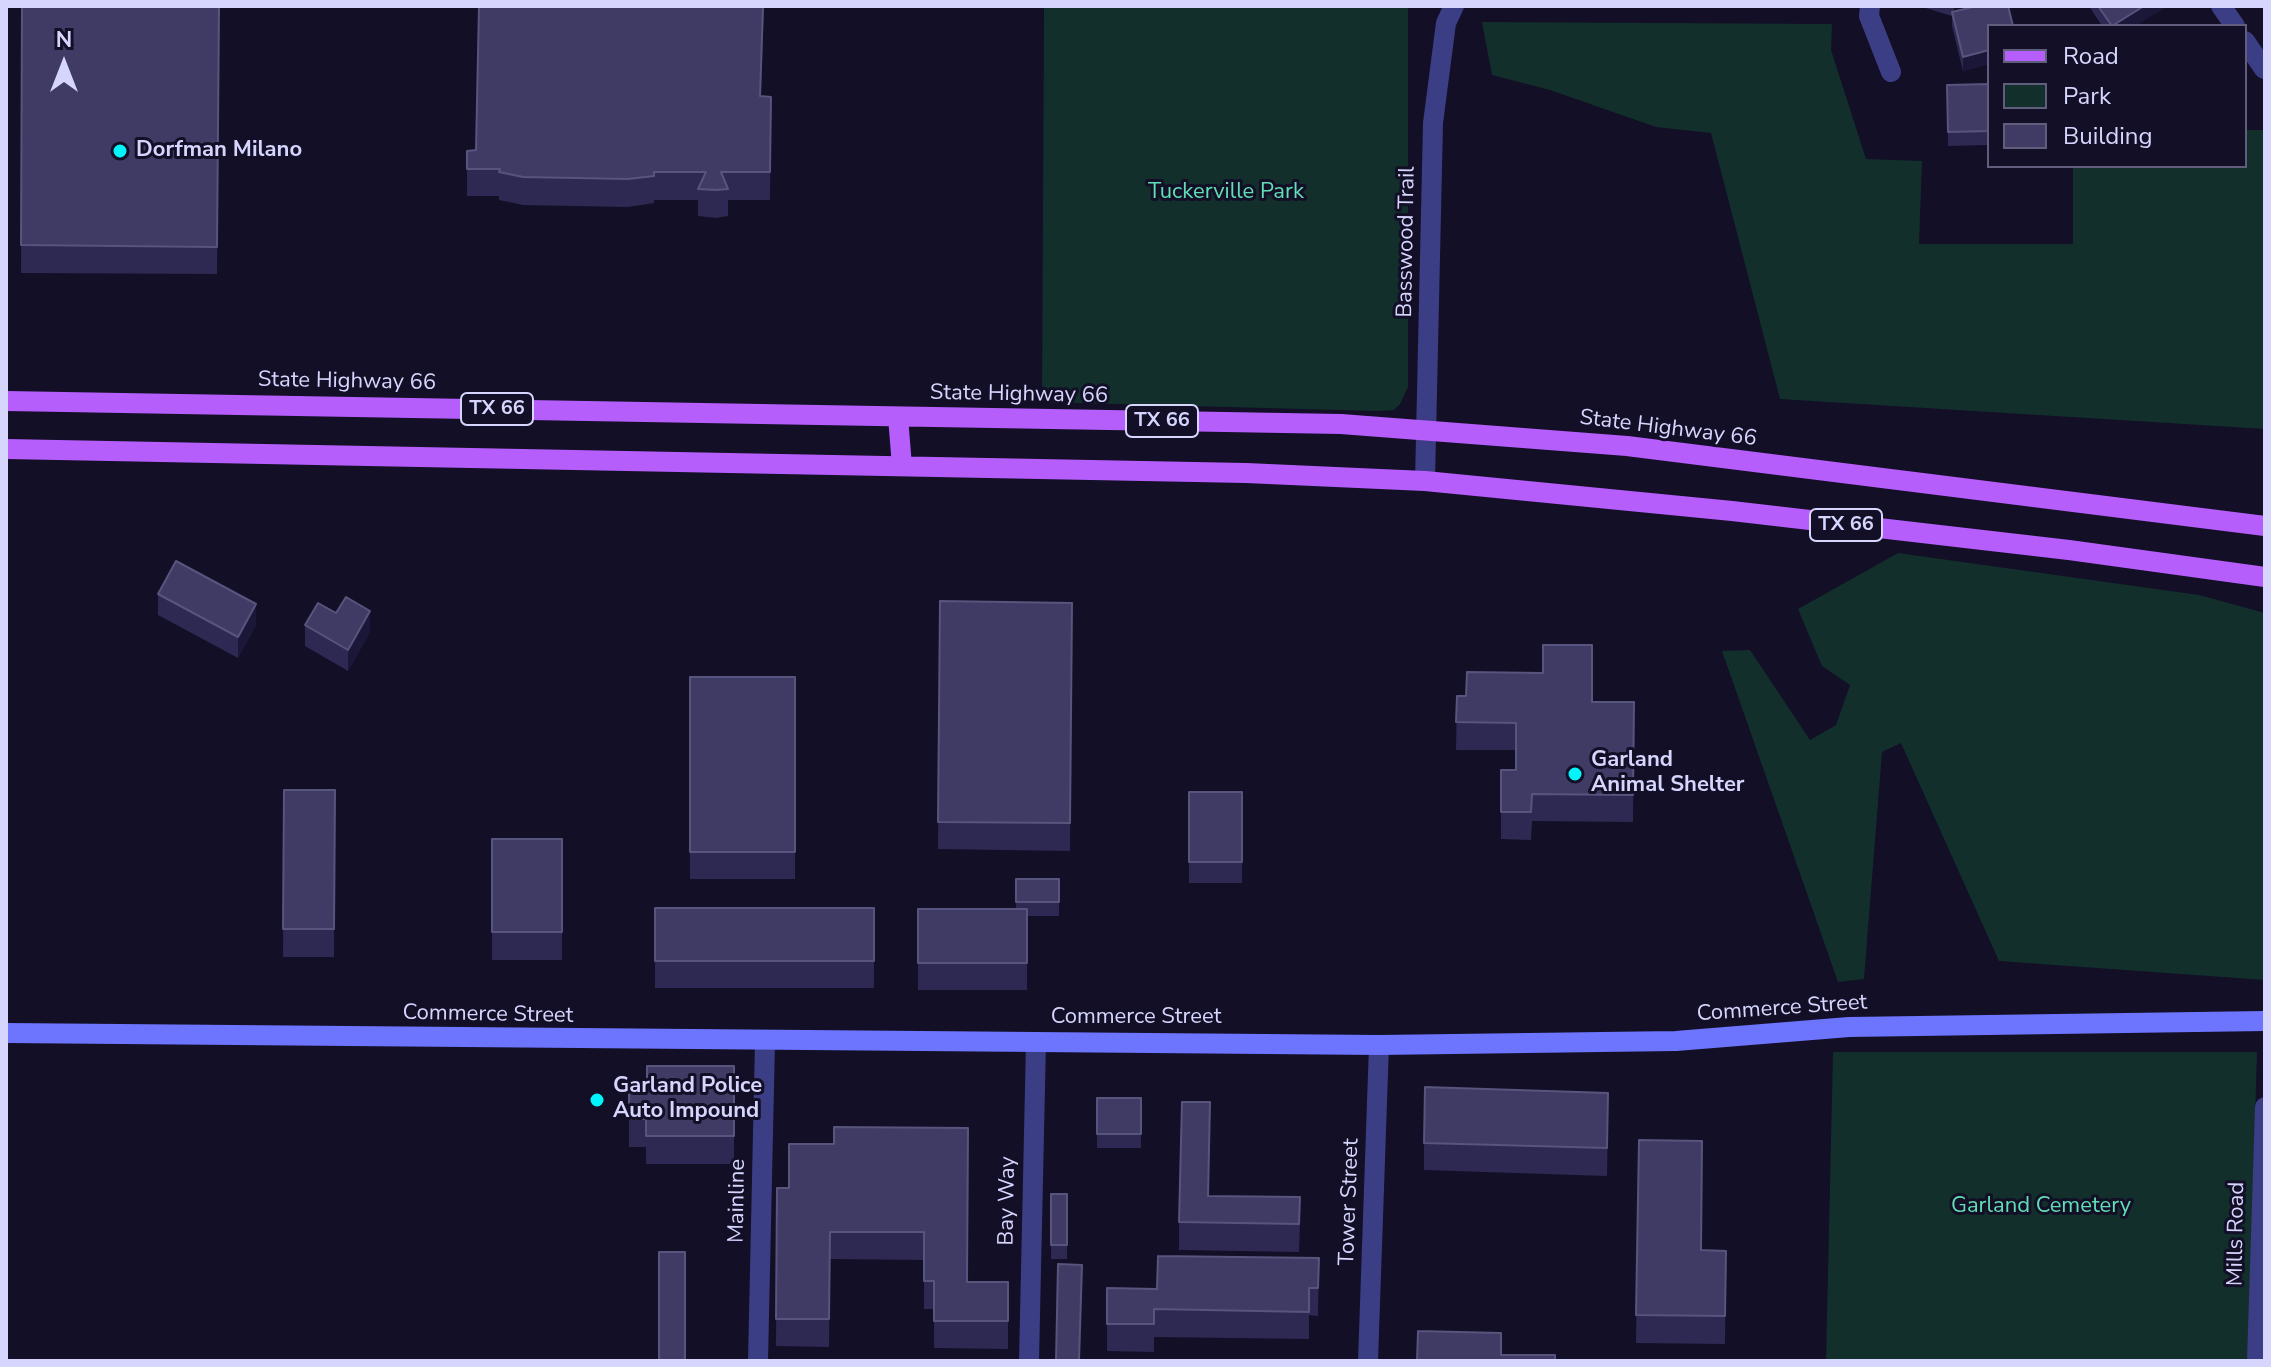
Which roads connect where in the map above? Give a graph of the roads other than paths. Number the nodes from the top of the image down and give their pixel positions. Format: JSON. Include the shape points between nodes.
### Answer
{"nodes":[{"id":1,"x":1454,"y":6,"type":"edge"},
{"id":2,"x":1870,"y":6,"type":"edge"},
{"id":3,"x":2221,"y":6,"type":"edge"},
{"id":4,"x":2234,"y":24,"type":"edge"},
{"id":5,"x":2247,"y":44,"type":"edge"},
{"id":6,"x":2264,"y":69,"type":"edge"},
{"id":7,"x":1891,"y":72,"type":"dead end"},
{"id":8,"x":6,"y":401,"type":"edge"},
{"id":9,"x":898,"y":417,"type":"junction"},
{"id":10,"x":1427,"y":429,"type":"junction"},
{"id":11,"x":6,"y":449,"type":"edge"},
{"id":12,"x":902,"y":466,"type":"junction"},
{"id":13,"x":1425,"y":481,"type":"junction"},
{"id":14,"x":2265,"y":526,"type":"edge"},
{"id":15,"x":2265,"y":577,"type":"edge"},
{"id":16,"x":2265,"y":1021,"type":"edge"},
{"id":17,"x":6,"y":1033,"type":"edge"},
{"id":18,"x":765,"y":1041,"type":"junction"},
{"id":19,"x":1036,"y":1042,"type":"junction"},
{"id":20,"x":1379,"y":1045,"type":"junction"},
{"id":21,"x":2265,"y":1107,"type":"edge"},
{"id":22,"x":758,"y":1361,"type":"edge"},
{"id":23,"x":1029,"y":1361,"type":"edge"},
{"id":24,"x":1368,"y":1361,"type":"edge"},
{"id":25,"x":2257,"y":1361,"type":"edge"}],
"edges":[{"from":1,"to":10,"type":"street","name":"Basswood Trail","via":[[1446,23],[1433,123]]},
{"from":2,"to":7,"type":"street"},
{"from":3,"to":4,"type":"street"},
{"from":5,"to":6,"type":"street"},
{"from":8,"to":9,"type":"main road","name":"State Highway 66","number":"TX 66"},
{"from":9,"to":10,"type":"main road","name":"State Highway 66","number":"TX 66"},
{"from":9,"to":12,"type":"main road"},
{"from":10,"to":13,"type":"street","name":"Basswood Trail"},
{"from":10,"to":14,"type":"main road","name":"State Highway 66","number":"TX 66","via":[[1627,446]]},
{"from":11,"to":12,"type":"main road","number":"TX 66"},
{"from":12,"to":13,"type":"main road","number":"TX 66"},
{"from":13,"to":15,"type":"main road","number":"TX 66","via":[[1732,511]]},
{"from":16,"to":20,"type":"street","name":"Commerce Street","via":[[1849,1027],[1676,1041]]},
{"from":17,"to":18,"type":"street","name":"Commerce Street"},
{"from":18,"to":19,"type":"street","name":"Commerce Street"},
{"from":18,"to":22,"type":"street","name":"Mainline"},
{"from":19,"to":20,"type":"street","name":"Commerce Street"},
{"from":19,"to":23,"type":"street","name":"Bay Way"},
{"from":20,"to":24,"type":"street","name":"Tower Street"},
{"from":21,"to":25,"type":"street","name":"Mills Road"}]}
